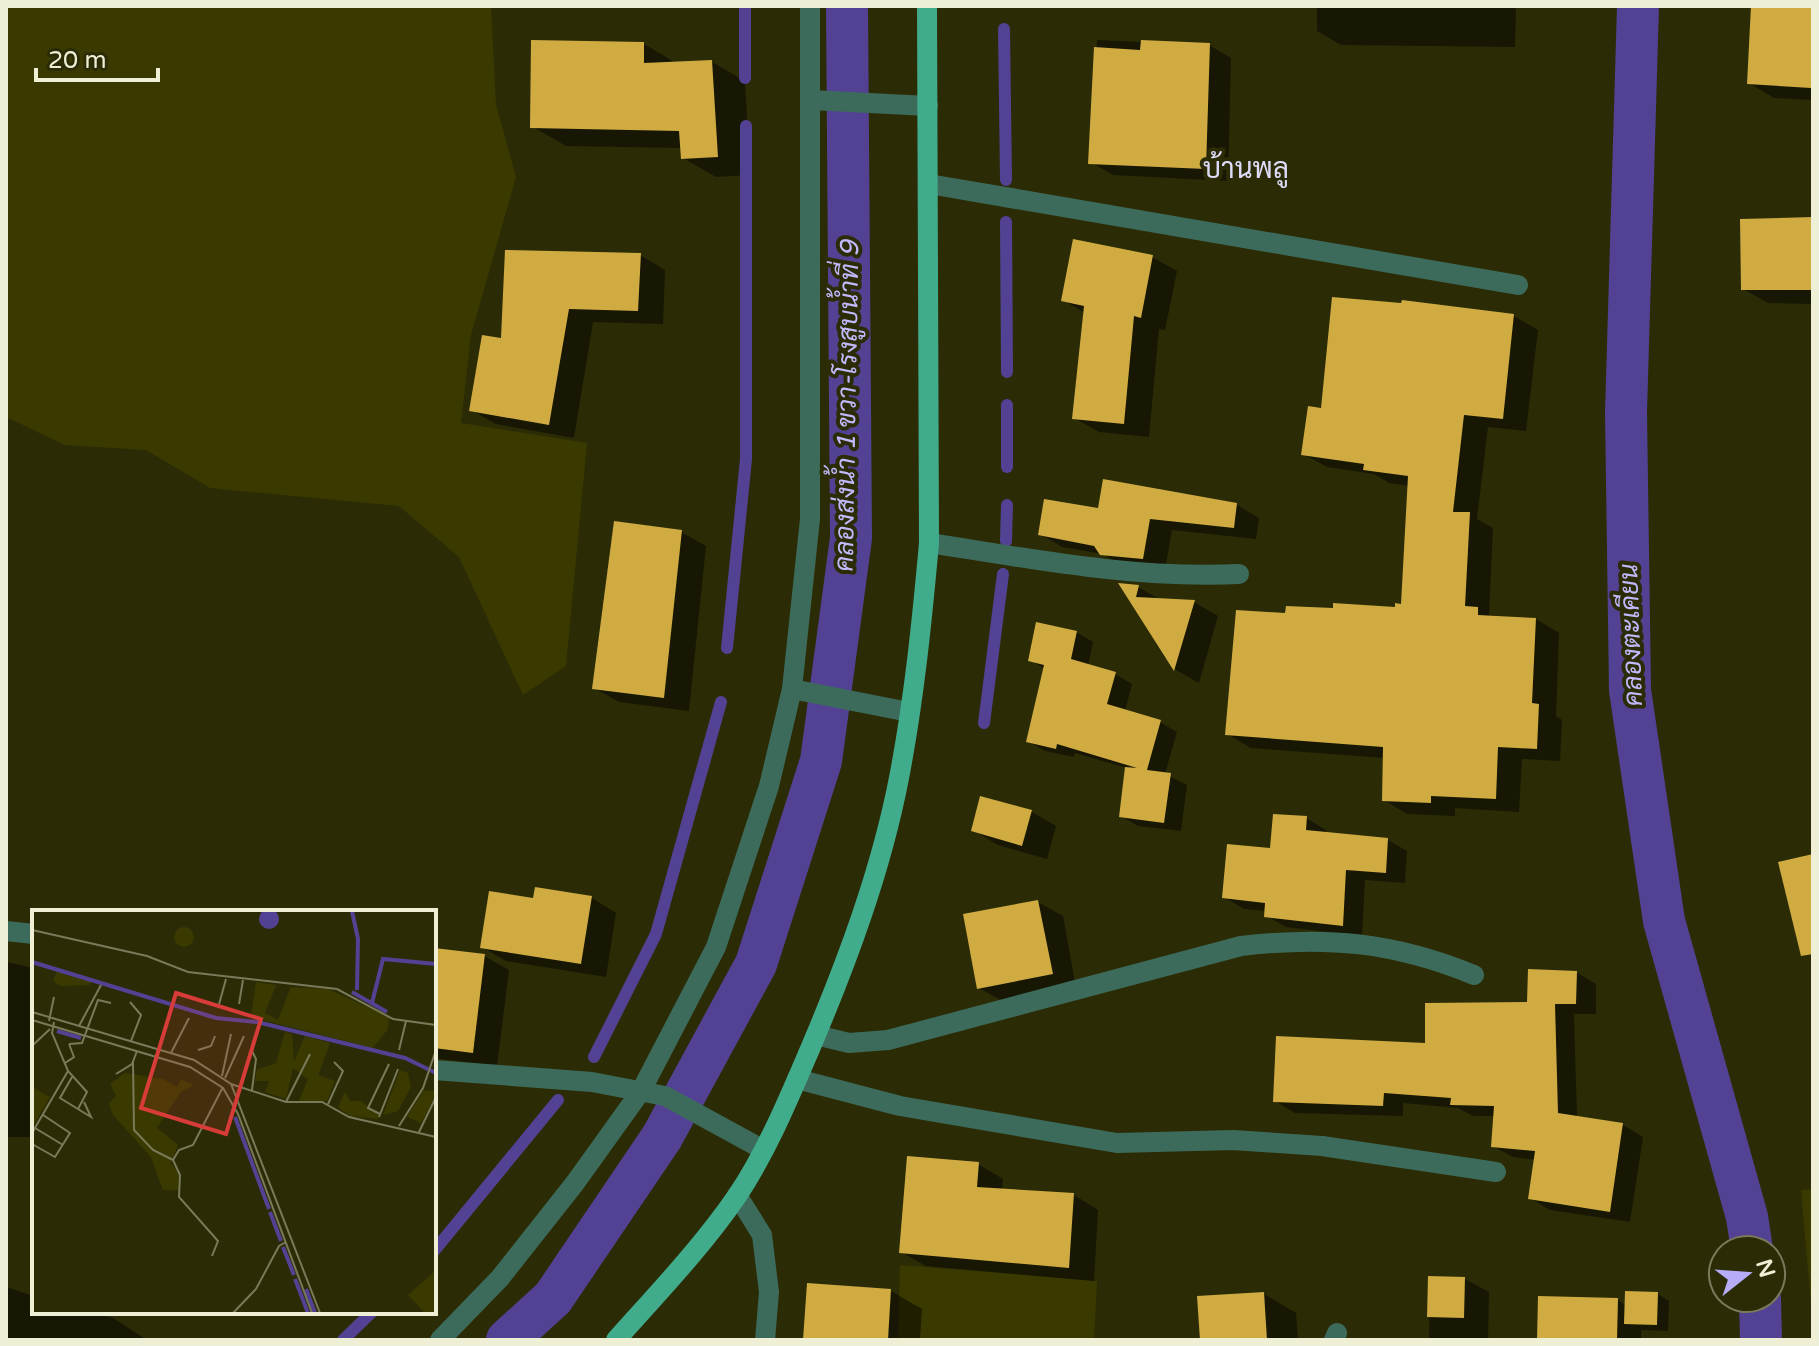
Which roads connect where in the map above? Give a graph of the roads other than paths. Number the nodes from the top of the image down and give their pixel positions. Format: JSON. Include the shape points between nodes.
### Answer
{"nodes":[{"id":1,"x":810,"y":6,"type":"edge"},
{"id":2,"x":927,"y":6,"type":"edge"},
{"id":3,"x":820,"y":101,"type":"junction"},
{"id":4,"x":928,"y":106,"type":"junction"},
{"id":5,"x":929,"y":184,"type":"junction"},
{"id":6,"x":1518,"y":285,"type":"dead end"},
{"id":7,"x":929,"y":543,"type":"junction"},
{"id":8,"x":1239,"y":574,"type":"dead end"},
{"id":9,"x":792,"y":689,"type":"junction"},
{"id":10,"x":909,"y":712,"type":"junction"},
{"id":11,"x":6,"y":931,"type":"edge"},
{"id":12,"x":32,"y":934,"type":"edge"},
{"id":13,"x":1474,"y":975,"type":"dead end"},
{"id":14,"x":816,"y":1035,"type":"junction"},
{"id":15,"x":436,"y":1070,"type":"edge"},
{"id":16,"x":797,"y":1079,"type":"junction"},
{"id":17,"x":641,"y":1091,"type":"junction"},
{"id":18,"x":762,"y":1149,"type":"junction"},
{"id":19,"x":1496,"y":1172,"type":"dead end"},
{"id":20,"x":737,"y":1195,"type":"junction"},
{"id":21,"x":440,"y":1340,"type":"edge"},
{"id":22,"x":616,"y":1340,"type":"edge"},
{"id":23,"x":765,"y":1340,"type":"edge"}],
"edges":[{"from":1,"to":3,"type":"street"},
{"from":2,"to":4,"type":"main road"},
{"from":3,"to":4,"type":"street"},
{"from":3,"to":9,"type":"street","via":[[810,519]]},
{"from":4,"to":5,"type":"main road"},
{"from":5,"to":6,"type":"street"},
{"from":5,"to":7,"type":"main road"},
{"from":7,"to":8,"type":"street","via":[[1095,569]]},
{"from":7,"to":10,"type":"main road"},
{"from":9,"to":10,"type":"street"},
{"from":9,"to":17,"type":"street","via":[[769,786],[716,947]]},
{"from":10,"to":14,"type":"main road","via":[[899,780],[869,888]]},
{"from":11,"to":12,"type":"street"},
{"from":13,"to":14,"type":"street","via":[[1426,955],[1381,945],[1292,940],[1241,946],[888,1040],[849,1043]]},
{"from":14,"to":16,"type":"main road"},
{"from":15,"to":17,"type":"street"},
{"from":16,"to":18,"type":"main road"},
{"from":16,"to":19,"type":"street","via":[[900,1106],[1117,1143],[1233,1140],[1322,1146]]},
{"from":17,"to":18,"type":"street","via":[[665,1096]]},
{"from":17,"to":21,"type":"street","via":[[500,1278]]},
{"from":18,"to":20,"type":"main road"},
{"from":20,"to":22,"type":"main road"},
{"from":20,"to":23,"type":"street","via":[[762,1235],[769,1292]]}]}
